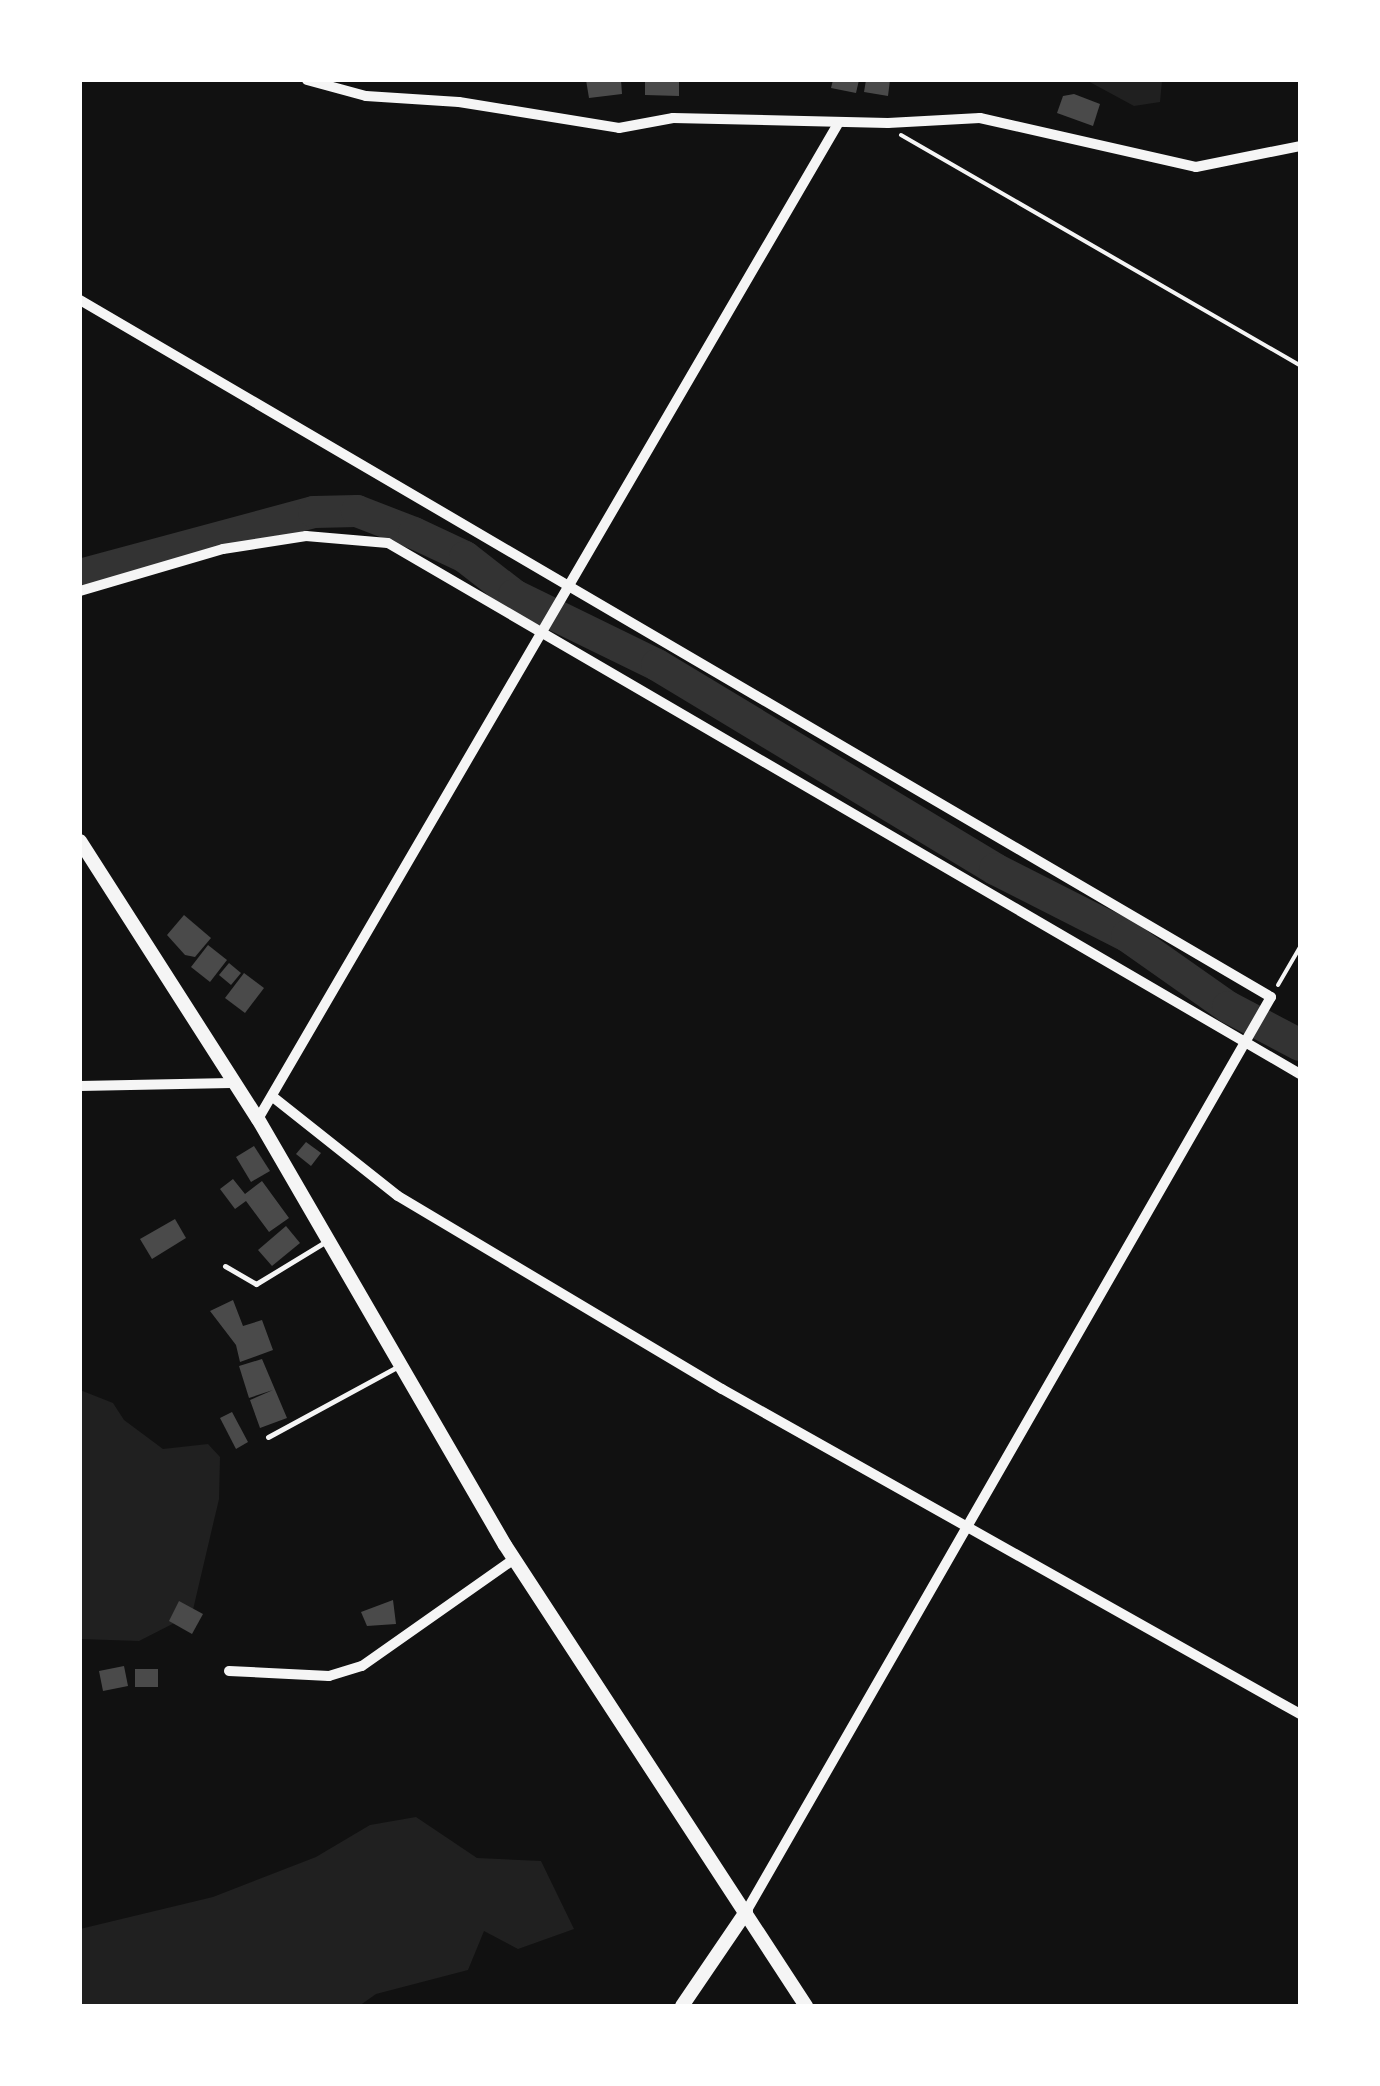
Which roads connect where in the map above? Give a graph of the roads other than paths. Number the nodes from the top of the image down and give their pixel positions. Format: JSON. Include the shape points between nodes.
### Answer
{"nodes":[{"id":1,"x":307,"y":80,"type":"edge"},
{"id":2,"x":839,"y":122,"type":"junction"},
{"id":3,"x":1300,"y":146,"type":"edge"},
{"id":4,"x":80,"y":300,"type":"edge"},
{"id":5,"x":567,"y":589,"type":"junction"},
{"id":6,"x":80,"y":591,"type":"edge"},
{"id":7,"x":544,"y":633,"type":"junction"},
{"id":8,"x":80,"y":841,"type":"edge"},
{"id":9,"x":1242,"y":1042,"type":"junction"},
{"id":10,"x":1300,"y":1074,"type":"edge"},
{"id":11,"x":231,"y":1083,"type":"junction"},
{"id":12,"x":80,"y":1086,"type":"edge"},
{"id":13,"x":273,"y":1097,"type":"junction"},
{"id":14,"x":258,"y":1120,"type":"junction"},
{"id":15,"x":328,"y":1240,"type":"junction"},
{"id":16,"x":225,"y":1266,"type":"dead end"},
{"id":17,"x":401,"y":1365,"type":"junction"},
{"id":18,"x":268,"y":1437,"type":"dead end"},
{"id":19,"x":964,"y":1526,"type":"junction"},
{"id":20,"x":514,"y":1559,"type":"junction"},
{"id":21,"x":228,"y":1670,"type":"dead end"},
{"id":22,"x":1300,"y":1714,"type":"edge"},
{"id":23,"x":746,"y":1912,"type":"junction"},
{"id":24,"x":682,"y":2006,"type":"edge"},
{"id":25,"x":806,"y":2006,"type":"edge"}],
"edges":[{"from":1,"to":2,"type":"street","via":[[366,96],[460,102],[619,128],[673,118]]},
{"from":2,"to":3,"type":"street","via":[[980,118],[1196,167]]},
{"from":2,"to":5,"type":"street"},
{"from":4,"to":5,"type":"street"},
{"from":5,"to":7,"type":"street"},
{"from":5,"to":9,"type":"street","via":[[1271,997]]},
{"from":6,"to":7,"type":"street","via":[[223,549],[348,536],[388,543]]},
{"from":7,"to":9,"type":"street"},
{"from":7,"to":13,"type":"street"},
{"from":8,"to":11,"type":"street"},
{"from":9,"to":10,"type":"street"},
{"from":9,"to":19,"type":"street"},
{"from":11,"to":12,"type":"street"},
{"from":11,"to":14,"type":"street"},
{"from":13,"to":14,"type":"street"},
{"from":13,"to":19,"type":"street","via":[[398,1196]]},
{"from":14,"to":15,"type":"street"},
{"from":15,"to":16,"type":"lane","via":[[256,1284]]},
{"from":15,"to":17,"type":"street"},
{"from":17,"to":18,"type":"lane"},
{"from":17,"to":20,"type":"street"},
{"from":19,"to":22,"type":"street"},
{"from":19,"to":23,"type":"street"},
{"from":20,"to":21,"type":"street","via":[[362,1666],[329,1676]]},
{"from":20,"to":23,"type":"street"},
{"from":23,"to":24,"type":"street"},
{"from":23,"to":25,"type":"street"}]}
